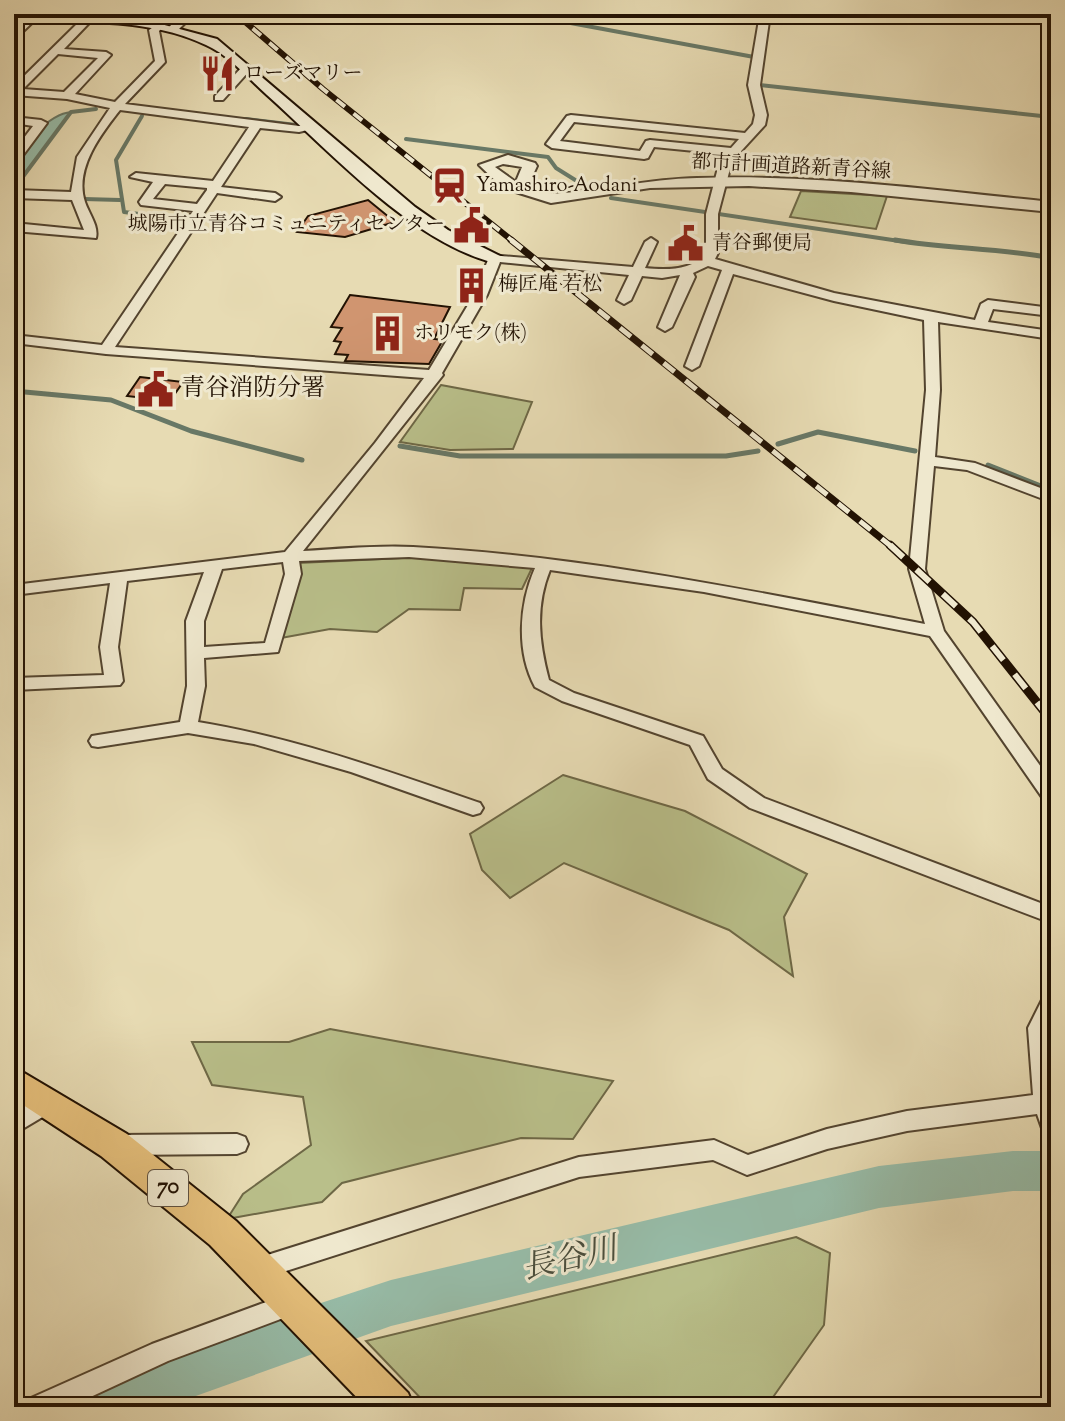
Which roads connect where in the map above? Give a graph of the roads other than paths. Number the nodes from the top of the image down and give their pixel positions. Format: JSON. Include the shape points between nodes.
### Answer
{"nodes":[{"id":1,"x":189,"y":14,"type":"edge"},
{"id":2,"x":765,"y":14,"type":"edge"},
{"id":3,"x":14,"y":16,"type":"edge"},
{"id":4,"x":64,"y":16,"type":"edge"},
{"id":5,"x":33,"y":17,"type":"junction"},
{"id":6,"x":86,"y":21,"type":"junction"},
{"id":7,"x":166,"y":27,"type":"junction"},
{"id":8,"x":14,"y":37,"type":"edge"},
{"id":9,"x":55,"y":51,"type":"junction"},
{"id":10,"x":246,"y":69,"type":"junction"},
{"id":11,"x":14,"y":92,"type":"edge"},
{"id":12,"x":67,"y":96,"type":"junction"},
{"id":13,"x":219,"y":98,"type":"dead end"},
{"id":14,"x":119,"y":106,"type":"junction"},
{"id":15,"x":14,"y":120,"type":"edge"},
{"id":16,"x":257,"y":124,"type":"junction"},
{"id":17,"x":314,"y":127,"type":"junction"},
{"id":18,"x":745,"y":136,"type":"junction"},
{"id":19,"x":731,"y":151,"type":"junction"},
{"id":20,"x":14,"y":159,"type":"edge"},
{"id":21,"x":136,"y":177,"type":"dead end"},
{"id":22,"x":161,"y":180,"type":"junction"},
{"id":23,"x":720,"y":183,"type":"junction"},
{"id":24,"x":214,"y":187,"type":"junction"},
{"id":25,"x":531,"y":192,"type":"dead end"},
{"id":26,"x":14,"y":194,"type":"edge"},
{"id":27,"x":77,"y":196,"type":"junction"},
{"id":28,"x":275,"y":197,"type":"dead end"},
{"id":29,"x":1051,"y":207,"type":"edge"},
{"id":30,"x":200,"y":208,"type":"junction"},
{"id":31,"x":14,"y":227,"type":"edge"},
{"id":32,"x":92,"y":235,"type":"junction"},
{"id":33,"x":112,"y":236,"type":"dead end"},
{"id":34,"x":651,"y":242,"type":"dead end"},
{"id":35,"x":495,"y":258,"type":"junction"},
{"id":36,"x":707,"y":261,"type":"junction"},
{"id":37,"x":729,"y":268,"type":"junction"},
{"id":38,"x":685,"y":271,"type":"junction"},
{"id":39,"x":638,"y":272,"type":"junction"},
{"id":40,"x":624,"y":300,"type":"dead end"},
{"id":41,"x":1051,"y":312,"type":"edge"},
{"id":42,"x":931,"y":315,"type":"junction"},
{"id":43,"x":980,"y":325,"type":"junction"},
{"id":44,"x":665,"y":327,"type":"dead end"},
{"id":45,"x":1051,"y":335,"type":"edge"},
{"id":46,"x":14,"y":339,"type":"edge"},
{"id":47,"x":106,"y":350,"type":"junction"},
{"id":48,"x":692,"y":366,"type":"dead end"},
{"id":49,"x":436,"y":375,"type":"junction"},
{"id":50,"x":927,"y":460,"type":"junction"},
{"id":51,"x":1051,"y":497,"type":"edge"},
{"id":52,"x":290,"y":556,"type":"junction"},
{"id":53,"x":544,"y":565,"type":"junction"},
{"id":54,"x":214,"y":568,"type":"junction"},
{"id":55,"x":119,"y":578,"type":"junction"},
{"id":56,"x":14,"y":590,"type":"edge"},
{"id":57,"x":936,"y":632,"type":"junction"},
{"id":58,"x":196,"y":653,"type":"junction"},
{"id":59,"x":14,"y":684,"type":"edge"},
{"id":60,"x":188,"y":727,"type":"junction"},
{"id":61,"x":98,"y":741,"type":"dead end"},
{"id":62,"x":1051,"y":795,"type":"edge"},
{"id":63,"x":473,"y":808,"type":"dead end"},
{"id":64,"x":1051,"y":915,"type":"edge"},
{"id":65,"x":1051,"y":1004,"type":"edge"},
{"id":66,"x":14,"y":1081,"type":"edge"},
{"id":67,"x":48,"y":1102,"type":"junction"},
{"id":68,"x":1049,"y":1113,"type":"edge"},
{"id":69,"x":14,"y":1124,"type":"edge"},
{"id":70,"x":237,"y":1144,"type":"dead end"},
{"id":71,"x":114,"y":1145,"type":"junction"},
{"id":72,"x":258,"y":1269,"type":"junction"},
{"id":73,"x":299,"y":1309,"type":"junction"},
{"id":74,"x":40,"y":1407,"type":"edge"},
{"id":75,"x":394,"y":1407,"type":"edge"}],
"edges":[{"from":1,"to":7,"type":"street"},
{"from":2,"to":18,"type":"street","via":[[754,85],[761,115],[759,125]]},
{"from":3,"to":5,"type":"main road"},
{"from":4,"to":5,"type":"main road"},
{"from":4,"to":6,"type":"main road"},
{"from":5,"to":8,"type":"street"},
{"from":6,"to":7,"type":"main road"},
{"from":6,"to":9,"type":"street"},
{"from":7,"to":10,"type":"main road","via":[[216,44]]},
{"from":7,"to":14,"type":"street","via":[[154,30],[160,62]]},
{"from":9,"to":11,"type":"street"},
{"from":9,"to":12,"type":"street","via":[[106,55]]},
{"from":10,"to":13,"type":"street"},
{"from":10,"to":17,"type":"main road"},
{"from":11,"to":12,"type":"street"},
{"from":12,"to":14,"type":"street"},
{"from":14,"to":16,"type":"street"},
{"from":14,"to":27,"type":"street","via":[[81,163]]},
{"from":15,"to":20,"type":"street","via":[[41,123]]},
{"from":16,"to":17,"type":"street"},
{"from":16,"to":24,"type":"street"},
{"from":17,"to":35,"type":"main road","via":[[449,240]]},
{"from":18,"to":19,"type":"street"},
{"from":18,"to":19,"type":"street","via":[[571,118],[552,144],[644,155],[650,143]]},
{"from":19,"to":23,"type":"street"},
{"from":21,"to":22,"type":"street"},
{"from":22,"to":24,"type":"street"},
{"from":22,"to":30,"type":"street","via":[[145,202]]},
{"from":23,"to":25,"type":"street","name":"都市計画道路新青谷線","via":[[621,187],[554,199]]},
{"from":23,"to":29,"type":"street","name":"都市計画道路新青谷線","via":[[851,188]]},
{"from":23,"to":36,"type":"street"},
{"from":24,"to":28,"type":"street"},
{"from":24,"to":30,"type":"street"},
{"from":26,"to":27,"type":"street"},
{"from":27,"to":32,"type":"street"},
{"from":30,"to":47,"type":"street"},
{"from":31,"to":32,"type":"street"},
{"from":32,"to":33,"type":"street"},
{"from":34,"to":39,"type":"street"},
{"from":35,"to":39,"type":"street"},
{"from":35,"to":49,"type":"street","via":[[491,277]]},
{"from":36,"to":37,"type":"street"},
{"from":36,"to":38,"type":"street"},
{"from":37,"to":42,"type":"street"},
{"from":37,"to":48,"type":"street"},
{"from":38,"to":39,"type":"street"},
{"from":38,"to":44,"type":"street","via":[[688,277]]},
{"from":39,"to":40,"type":"street"},
{"from":41,"to":43,"type":"street","via":[[988,304]]},
{"from":42,"to":43,"type":"street"},
{"from":42,"to":50,"type":"street","via":[[933,390]]},
{"from":43,"to":45,"type":"street"},
{"from":46,"to":47,"type":"street"},
{"from":47,"to":49,"type":"street"},
{"from":49,"to":52,"type":"street"},
{"from":50,"to":51,"type":"street","via":[[970,466]]},
{"from":50,"to":57,"type":"street","via":[[917,569]]},
{"from":52,"to":53,"type":"street","via":[[409,552]]},
{"from":52,"to":54,"type":"street"},
{"from":52,"to":58,"type":"street","via":[[293,574],[272,648]]},
{"from":53,"to":57,"type":"street","via":[[704,587]]},
{"from":53,"to":64,"type":"street","via":[[531,591],[530,613],[541,683],[697,741],[715,774],[757,803]]},
{"from":54,"to":55,"type":"street"},
{"from":54,"to":58,"type":"street","via":[[195,621]]},
{"from":55,"to":56,"type":"street"},
{"from":55,"to":59,"type":"street","via":[[109,647],[114,681]]},
{"from":57,"to":62,"type":"street"},
{"from":58,"to":60,"type":"street"},
{"from":60,"to":61,"type":"street"},
{"from":60,"to":63,"type":"street","via":[[254,738],[357,767]]},
{"from":65,"to":68,"type":"street","via":[[1039,1028],[1041,1080]]},
{"from":66,"to":67,"type":"main road","number":"70"},
{"from":67,"to":69,"type":"street"},
{"from":67,"to":71,"type":"main road","number":"70"},
{"from":68,"to":72,"type":"street","via":[[907,1121],[747,1165],[714,1150],[579,1167]]},
{"from":70,"to":71,"type":"street"},
{"from":71,"to":72,"type":"main road","number":"70","via":[[223,1233]]},
{"from":72,"to":73,"type":"main road","number":"70"},
{"from":73,"to":74,"type":"street","via":[[161,1352]]},
{"from":73,"to":75,"type":"main road","number":"70"}]}
